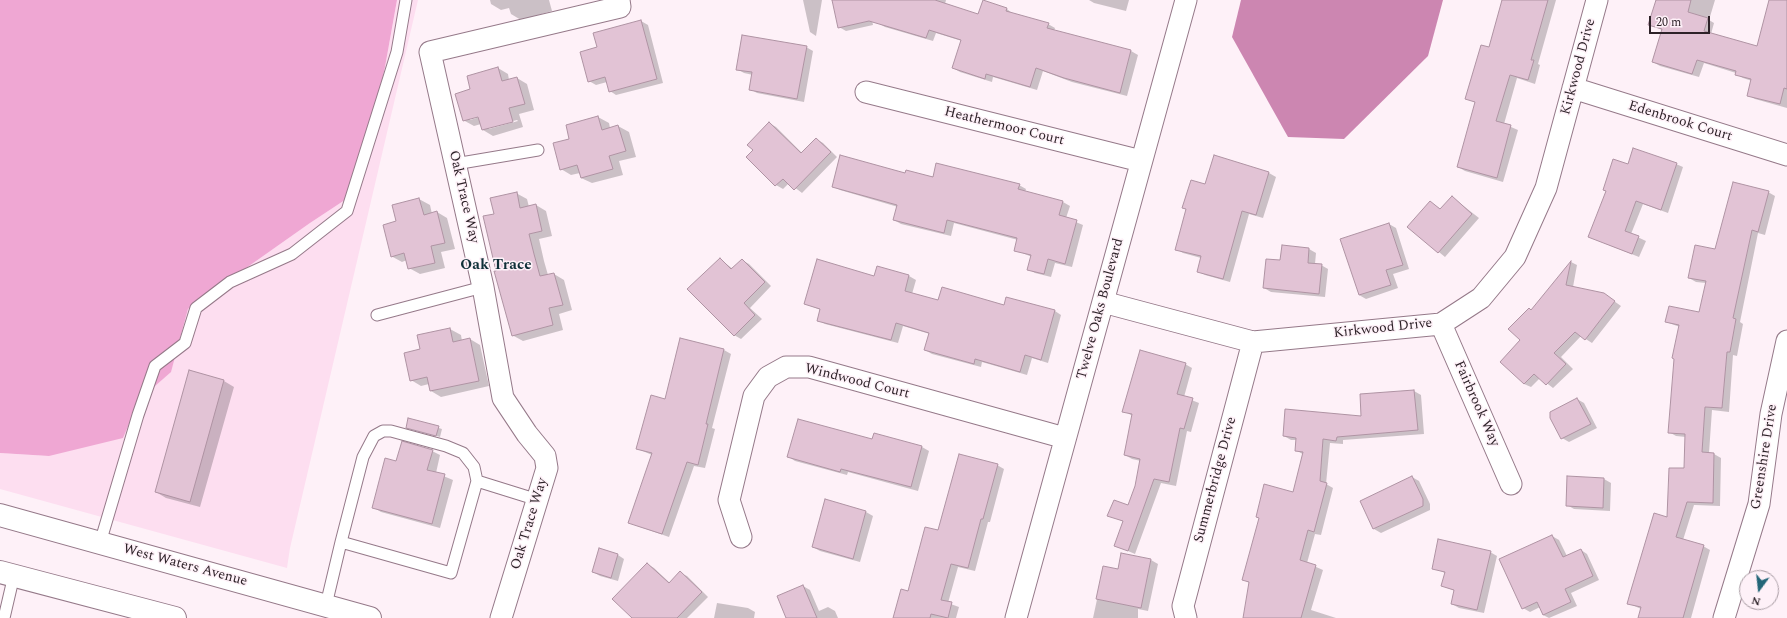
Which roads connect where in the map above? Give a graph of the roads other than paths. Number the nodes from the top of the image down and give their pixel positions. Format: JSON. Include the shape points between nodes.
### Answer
{"nodes":[{"id":1,"x":406,"y":0,"type":"edge"},
{"id":2,"x":619,"y":0,"type":"edge"},
{"id":3,"x":1186,"y":0,"type":"edge"},
{"id":4,"x":1597,"y":0,"type":"edge"},
{"id":5,"x":1573,"y":88,"type":"junction"},
{"id":6,"x":866,"y":92,"type":"dead end"},
{"id":7,"x":538,"y":150,"type":"dead end"},
{"id":8,"x":1787,"y":155,"type":"edge"},
{"id":9,"x":1142,"y":161,"type":"junction"},
{"id":10,"x":455,"y":164,"type":"junction"},
{"id":11,"x":483,"y":286,"type":"junction"},
{"id":12,"x":1103,"y":302,"type":"junction"},
{"id":13,"x":377,"y":315,"type":"dead end"},
{"id":14,"x":1441,"y":324,"type":"junction"},
{"id":15,"x":1787,"y":341,"type":"edge"},
{"id":16,"x":1253,"y":342,"type":"junction"},
{"id":17,"x":1779,"y":416,"type":"edge"},
{"id":18,"x":1065,"y":438,"type":"junction"},
{"id":19,"x":477,"y":481,"type":"junction"},
{"id":20,"x":1511,"y":484,"type":"dead end"},
{"id":21,"x":538,"y":500,"type":"junction"},
{"id":22,"x":0,"y":515,"type":"edge"},
{"id":23,"x":741,"y":537,"type":"dead end"},
{"id":24,"x":341,"y":542,"type":"junction"},
{"id":25,"x":100,"y":543,"type":"junction"},
{"id":26,"x":7,"y":574,"type":"edge"},
{"id":27,"x":326,"y":605,"type":"junction"},
{"id":28,"x":4,"y":618,"type":"edge"},
{"id":29,"x":175,"y":618,"type":"edge"},
{"id":30,"x":370,"y":618,"type":"edge"},
{"id":31,"x":501,"y":618,"type":"edge"},
{"id":32,"x":1016,"y":618,"type":"edge"},
{"id":33,"x":1186,"y":618,"type":"edge"},
{"id":34,"x":1724,"y":618,"type":"edge"}],
"edges":[{"from":1,"to":25,"type":"lane","via":[[397,52],[347,210],[292,254],[230,282],[196,308],[185,342],[155,366]]},
{"from":2,"to":10,"type":"street","name":"Oak Trace Way","via":[[620,7],[430,52]]},
{"from":3,"to":9,"type":"street","name":"Twelve Oaks Boulevard"},
{"from":4,"to":5,"type":"street","name":"Kirkwood Drive"},
{"from":5,"to":8,"type":"street","name":"Edenbrook Court"},
{"from":5,"to":14,"type":"street","name":"Kirkwood Drive","via":[[1546,188],[1515,257],[1481,298]]},
{"from":6,"to":9,"type":"street","name":"Heathermoor Court"},
{"from":7,"to":10,"type":"lane"},
{"from":9,"to":12,"type":"street","name":"Twelve Oaks Boulevard"},
{"from":10,"to":11,"type":"street","name":"Oak Trace Way"},
{"from":11,"to":13,"type":"lane"},
{"from":11,"to":21,"type":"street","name":"Oak Trace Way","via":[[503,398],[545,456],[547,468]]},
{"from":12,"to":16,"type":"street","name":"Kirkwood Drive"},
{"from":12,"to":18,"type":"street","name":"Twelve Oaks Boulevard"},
{"from":14,"to":16,"type":"street","name":"Kirkwood Drive"},
{"from":14,"to":20,"type":"street","name":"Fairbrook Way"},
{"from":15,"to":17,"type":"street","name":"Greenshire Drive"},
{"from":16,"to":33,"type":"street","name":"Summerbridge Drive","via":[[1183,606]]},
{"from":17,"to":34,"type":"street","name":"Greenshire Drive","via":[[1759,504]]},
{"from":18,"to":23,"type":"street","name":"Windwood Court","via":[[809,367],[786,367],[768,377],[754,396],[729,500]]},
{"from":18,"to":32,"type":"street","name":"Twelve Oaks Boulevard"},
{"from":19,"to":21,"type":"lane"},
{"from":19,"to":24,"type":"lane","via":[[452,573]]},
{"from":19,"to":24,"type":"lane","via":[[474,467],[459,451],[391,431],[383,431],[374,436],[363,457]]},
{"from":21,"to":31,"type":"street","name":"Oak Trace Way"},
{"from":22,"to":25,"type":"main road","name":"West Waters Avenue"},
{"from":24,"to":27,"type":"lane"},
{"from":25,"to":27,"type":"main road","name":"West Waters Avenue"},
{"from":26,"to":28,"type":"lane"},
{"from":26,"to":29,"type":"main road"},
{"from":27,"to":30,"type":"main road","name":"West Waters Avenue"}]}
